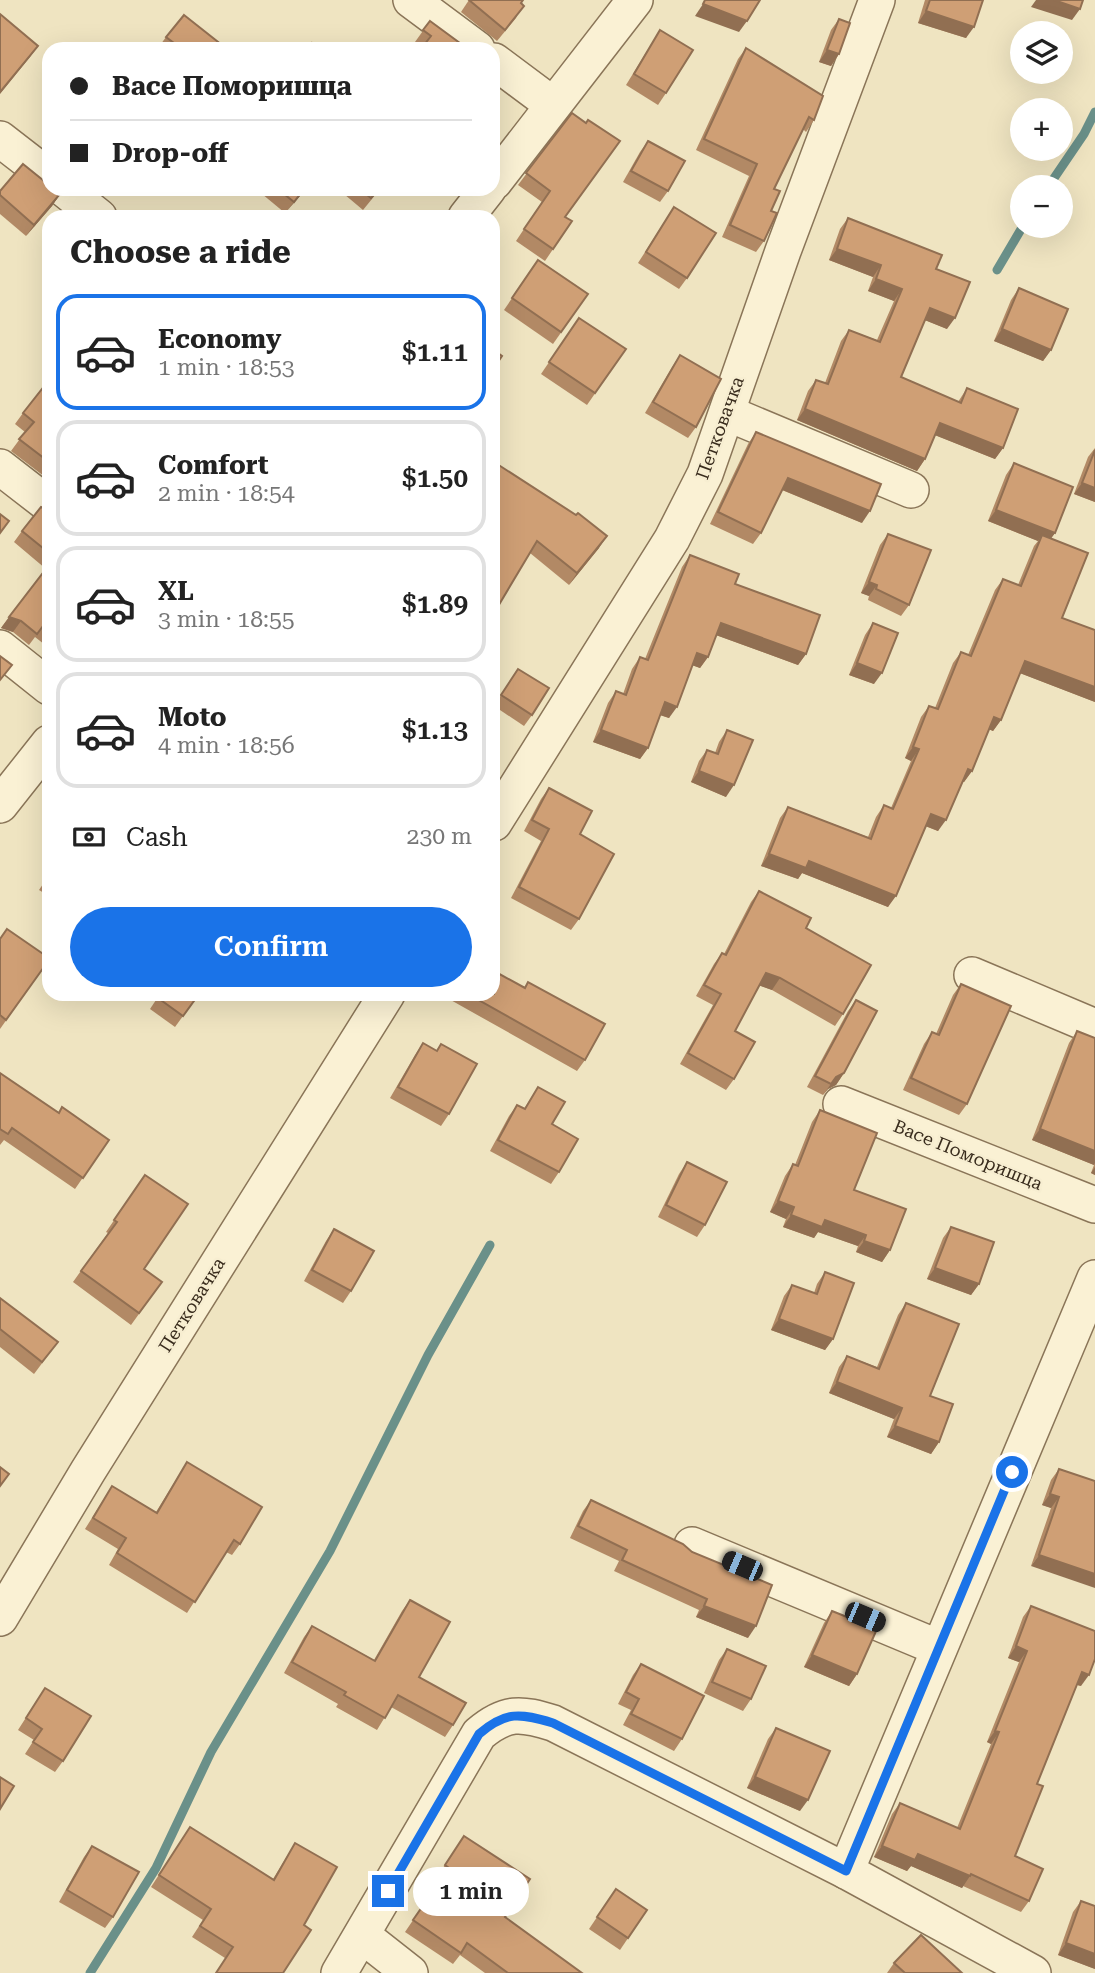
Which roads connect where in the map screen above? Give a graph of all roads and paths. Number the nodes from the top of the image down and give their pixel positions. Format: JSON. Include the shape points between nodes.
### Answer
{"nodes":[{"id":1,"x":411,"y":0,"type":"edge"},
{"id":2,"x":635,"y":0,"type":"edge"},
{"id":3,"x":877,"y":0,"type":"edge"},
{"id":4,"x":468,"y":42,"type":"edge"},
{"id":5,"x":500,"y":65,"type":"edge"},
{"id":6,"x":553,"y":105,"type":"junction"},
{"id":7,"x":4,"y":141,"type":"edge"},
{"id":8,"x":42,"y":171,"type":"edge"},
{"id":9,"x":500,"y":173,"type":"edge"},
{"id":10,"x":73,"y":196,"type":"edge"},
{"id":11,"x":482,"y":196,"type":"edge"},
{"id":12,"x":90,"y":210,"type":"edge"},
{"id":13,"x":472,"y":210,"type":"edge"},
{"id":14,"x":727,"y":413,"type":"junction"},
{"id":15,"x":0,"y":467,"type":"edge"},
{"id":16,"x":911,"y":490,"type":"dead end"},
{"id":17,"x":42,"y":500,"type":"edge"},
{"id":18,"x":0,"y":648,"type":"edge"},
{"id":19,"x":42,"y":681,"type":"edge"},
{"id":20,"x":42,"y":752,"type":"edge"},
{"id":21,"x":0,"y":805,"type":"edge"},
{"id":22,"x":500,"y":813,"type":"edge"},
{"id":23,"x":972,"y":975,"type":"dead end"},
{"id":24,"x":383,"y":1001,"type":"edge"},
{"id":25,"x":1095,"y":1027,"type":"edge"},
{"id":26,"x":841,"y":1104,"type":"dead end"},
{"id":27,"x":1095,"y":1205,"type":"edge"},
{"id":28,"x":1095,"y":1278,"type":"edge"},
{"id":29,"x":692,"y":1545,"type":"dead end"},
{"id":30,"x":0,"y":1618,"type":"edge"},
{"id":31,"x":939,"y":1648,"type":"junction"},
{"id":32,"x":846,"y":1871,"type":"junction"},
{"id":33,"x":363,"y":1936,"type":"junction"},
{"id":34,"x":340,"y":1973,"type":"edge"},
{"id":35,"x":410,"y":1973,"type":"edge"},
{"id":36,"x":1032,"y":1973,"type":"edge"}],
"edges":[{"from":1,"to":4,"type":"street"},
{"from":2,"to":6,"type":"street"},
{"from":3,"to":14,"type":"street","name":"Петковачка","via":[[782,251]]},
{"from":5,"to":6,"type":"street"},
{"from":6,"to":9,"type":"street"},
{"from":7,"to":8,"type":"street"},
{"from":10,"to":12,"type":"street"},
{"from":11,"to":13,"type":"street"},
{"from":14,"to":16,"type":"street"},
{"from":14,"to":22,"type":"street","name":"Петковачка","via":[[705,474],[672,538]]},
{"from":15,"to":17,"type":"street"},
{"from":18,"to":19,"type":"street"},
{"from":20,"to":21,"type":"street"},
{"from":23,"to":25,"type":"street"},
{"from":24,"to":30,"type":"street","name":"Петковачка"},
{"from":26,"to":27,"type":"street","name":"Васе Поморишца"},
{"from":28,"to":31,"type":"street"},
{"from":29,"to":31,"type":"street"},
{"from":31,"to":32,"type":"street"},
{"from":32,"to":33,"type":"street","via":[[553,1723],[511,1715],[479,1734]]},
{"from":32,"to":36,"type":"street"},
{"from":33,"to":34,"type":"street"},
{"from":33,"to":35,"type":"street"}]}
